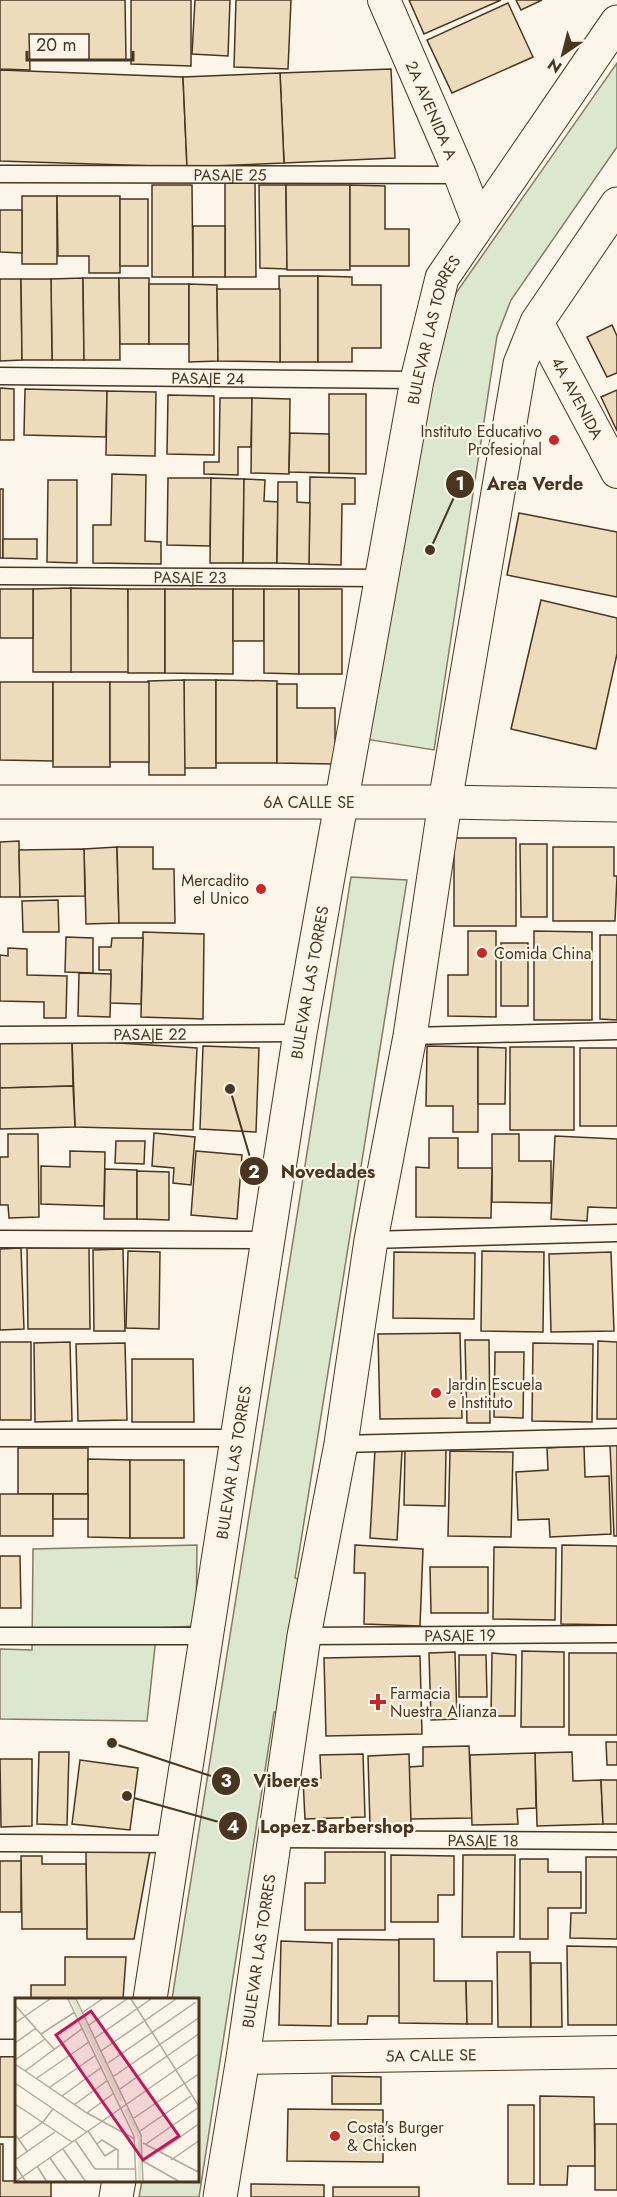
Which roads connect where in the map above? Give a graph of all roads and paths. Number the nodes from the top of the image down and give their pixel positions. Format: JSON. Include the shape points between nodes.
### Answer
{"nodes":[{"id":1,"x":384,"y":0,"type":"edge"},
{"id":2,"x":617,"y":22,"type":"edge"},
{"id":3,"x":0,"y":174,"type":"edge"},
{"id":4,"x":460,"y":175,"type":"junction"},
{"id":5,"x":617,"y":204,"type":"edge"},
{"id":6,"x":478,"y":222,"type":"junction"},
{"id":7,"x":537,"y":322,"type":"junction"},
{"id":8,"x":0,"y":376,"type":"edge"},
{"id":9,"x":417,"y":380,"type":"junction"},
{"id":10,"x":617,"y":472,"type":"edge"},
{"id":11,"x":0,"y":576,"type":"edge"},
{"id":12,"x":381,"y":578,"type":"junction"},
{"id":13,"x":0,"y":802,"type":"edge"},
{"id":14,"x":341,"y":802,"type":"junction"},
{"id":15,"x":445,"y":802,"type":"junction"},
{"id":16,"x":617,"y":805,"type":"edge"},
{"id":17,"x":617,"y":1031,"type":"edge"},
{"id":18,"x":300,"y":1033,"type":"junction"},
{"id":19,"x":0,"y":1035,"type":"edge"},
{"id":20,"x":410,"y":1036,"type":"junction"},
{"id":21,"x":617,"y":1233,"type":"edge"},
{"id":22,"x":0,"y":1239,"type":"edge"},
{"id":23,"x":269,"y":1240,"type":"junction"},
{"id":24,"x":371,"y":1240,"type":"junction"},
{"id":25,"x":617,"y":1437,"type":"edge"},
{"id":26,"x":0,"y":1438,"type":"edge"},
{"id":27,"x":239,"y":1438,"type":"junction"},
{"id":28,"x":341,"y":1444,"type":"junction"},
{"id":29,"x":617,"y":1634,"type":"edge"},
{"id":30,"x":304,"y":1635,"type":"junction"},
{"id":31,"x":0,"y":1636,"type":"edge"},
{"id":32,"x":208,"y":1636,"type":"junction"},
{"id":33,"x":276,"y":1839,"type":"junction"},
{"id":34,"x":617,"y":1841,"type":"edge"},
{"id":35,"x":0,"y":1843,"type":"edge"},
{"id":36,"x":174,"y":1844,"type":"junction"},
{"id":37,"x":150,"y":1998,"type":"edge"},
{"id":38,"x":617,"y":2052,"type":"edge"},
{"id":39,"x":243,"y":2058,"type":"junction"},
{"id":40,"x":119,"y":2182,"type":"edge"},
{"id":41,"x":116,"y":2197,"type":"edge"},
{"id":42,"x":220,"y":2197,"type":"edge"}],
"edges":[{"from":1,"to":4,"type":"street","name":"2A AVENIDA A"},
{"from":2,"to":6,"type":"street","name":"BULEVAR LAS TORRES"},
{"from":3,"to":4,"type":"lane","name":"PASAJE 25"},
{"from":4,"to":6,"type":"street","name":"2A AVENIDA A"},
{"from":5,"to":7,"type":"street","name":"BULEVAR LAS TORRES"},
{"from":6,"to":9,"type":"street","name":"BULEVAR LAS TORRES","via":[[442,278]]},
{"from":7,"to":10,"type":"street","name":"4A AVENIDA"},
{"from":7,"to":15,"type":"street","name":"BULEVAR LAS TORRES","via":[[520,364]]},
{"from":8,"to":9,"type":"lane","name":"PASAJE 24"},
{"from":9,"to":12,"type":"street","name":"BULEVAR LAS TORRES"},
{"from":11,"to":12,"type":"lane","name":"PASAJE 23"},
{"from":12,"to":14,"type":"street","name":"BULEVAR LAS TORRES"},
{"from":13,"to":14,"type":"street","name":"6A CALLE SE"},
{"from":14,"to":15,"type":"street","name":"6A CALLE SE"},
{"from":14,"to":18,"type":"street","name":"BULEVAR LAS TORRES"},
{"from":15,"to":16,"type":"street","name":"6A CALLE SE"},
{"from":15,"to":20,"type":"street","name":"BULEVAR LAS TORRES"},
{"from":17,"to":20,"type":"lane"},
{"from":18,"to":19,"type":"lane","name":"PASAJE 22"},
{"from":18,"to":23,"type":"street","name":"BULEVAR LAS TORRES"},
{"from":20,"to":24,"type":"street","name":"BULEVAR LAS TORRES"},
{"from":21,"to":24,"type":"lane"},
{"from":22,"to":23,"type":"lane"},
{"from":23,"to":27,"type":"street","name":"BULEVAR LAS TORRES"},
{"from":24,"to":28,"type":"street","name":"BULEVAR LAS TORRES"},
{"from":25,"to":28,"type":"lane"},
{"from":26,"to":27,"type":"lane"},
{"from":27,"to":32,"type":"street","name":"BULEVAR LAS TORRES"},
{"from":28,"to":30,"type":"street","name":"BULEVAR LAS TORRES"},
{"from":29,"to":30,"type":"lane","name":"PASAJE 19"},
{"from":30,"to":33,"type":"street","name":"BULEVAR LAS TORRES"},
{"from":31,"to":32,"type":"lane"},
{"from":32,"to":36,"type":"street","name":"BULEVAR LAS TORRES"},
{"from":33,"to":34,"type":"lane","name":"PASAJE 18"},
{"from":33,"to":39,"type":"street","name":"BULEVAR LAS TORRES"},
{"from":35,"to":36,"type":"lane"},
{"from":36,"to":37,"type":"street","name":"BULEVAR LAS TORRES"},
{"from":38,"to":39,"type":"street","name":"5A CALLE SE"},
{"from":39,"to":42,"type":"street","name":"BULEVAR LAS TORRES"},
{"from":40,"to":41,"type":"street"}]}
